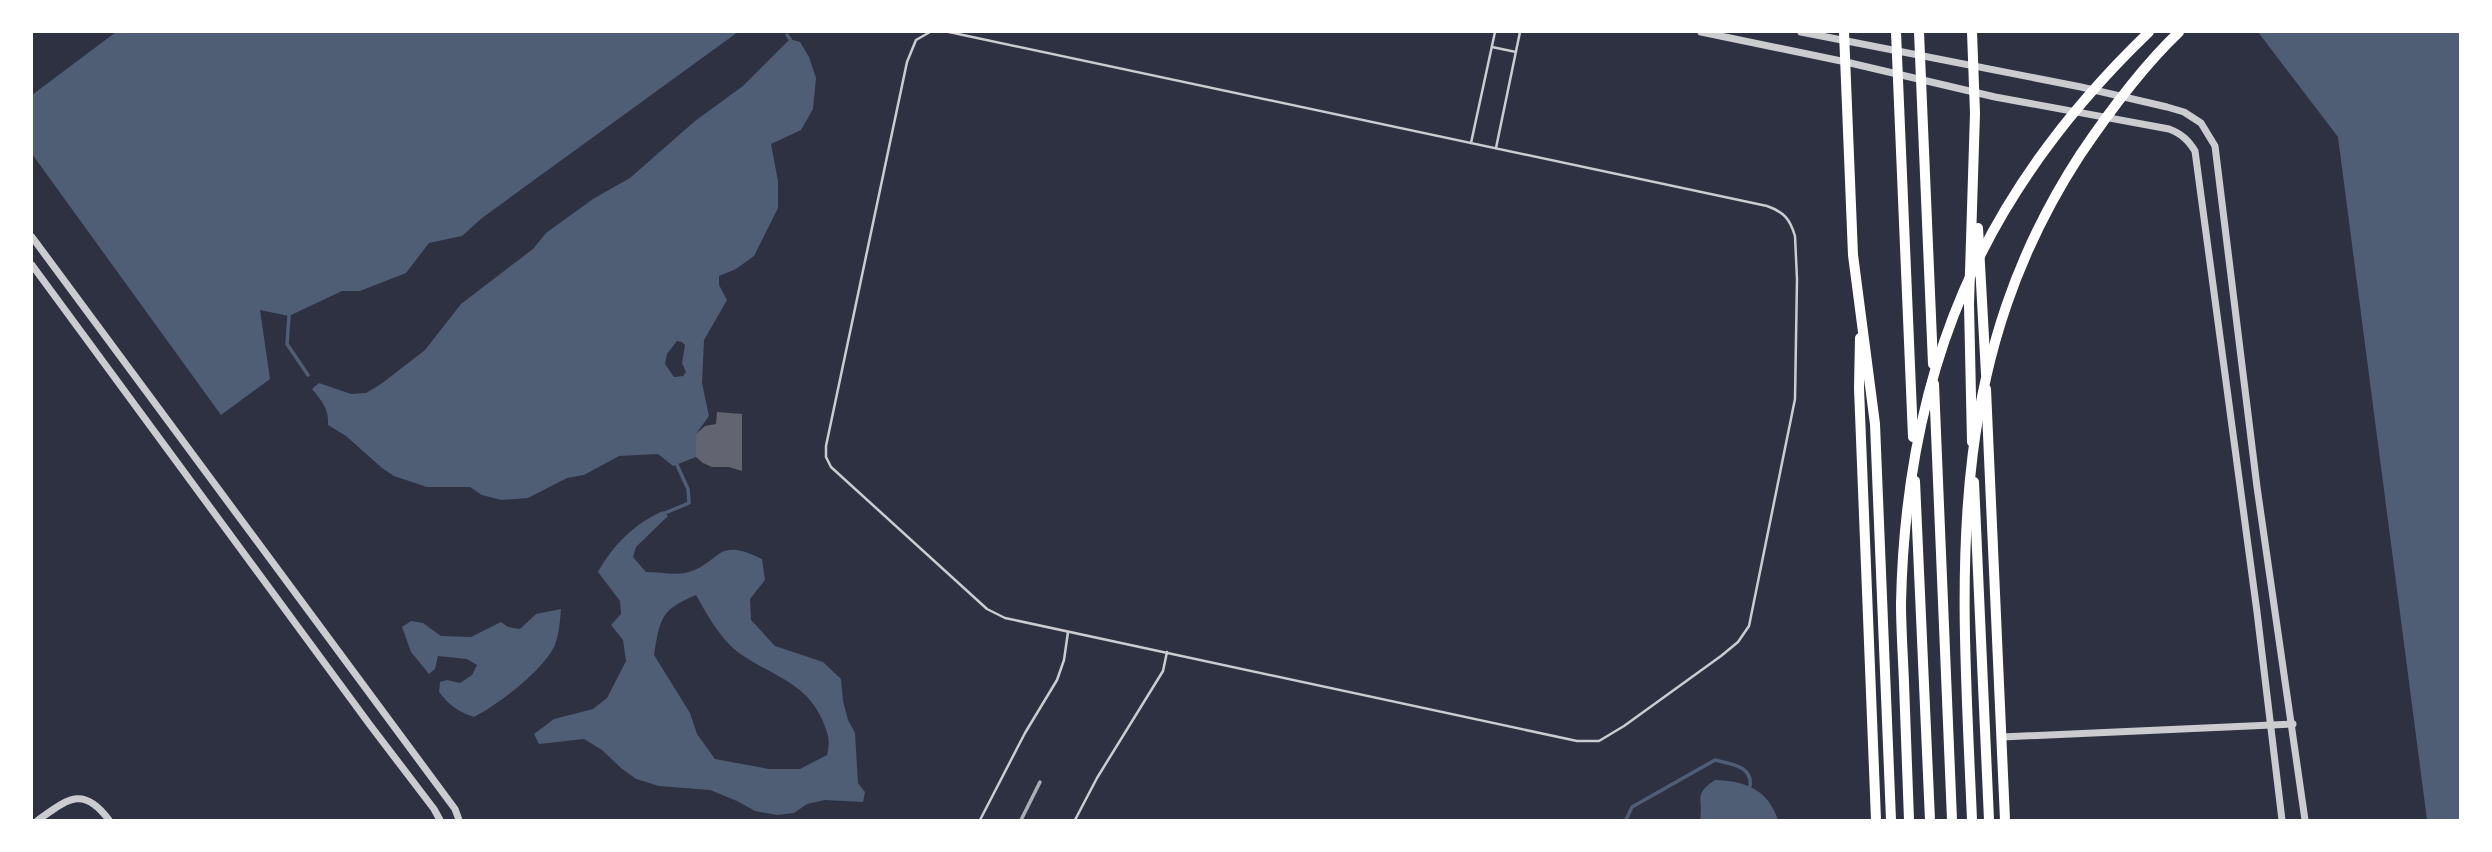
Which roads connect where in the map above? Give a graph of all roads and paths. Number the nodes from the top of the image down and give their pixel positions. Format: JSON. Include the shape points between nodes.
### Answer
{"nodes":[{"id":1,"x":930,"y":32,"type":"edge"},
{"id":2,"x":949,"y":32,"type":"edge"},
{"id":3,"x":1495,"y":32,"type":"edge"},
{"id":4,"x":1520,"y":32,"type":"edge"},
{"id":5,"x":1701,"y":32,"type":"edge"},
{"id":6,"x":1801,"y":32,"type":"edge"},
{"id":7,"x":1896,"y":32,"type":"edge"},
{"id":8,"x":1920,"y":32,"type":"edge"},
{"id":9,"x":1972,"y":32,"type":"edge"},
{"id":10,"x":2149,"y":32,"type":"edge"},
{"id":11,"x":2179,"y":32,"type":"edge"},
{"id":12,"x":1844,"y":36,"type":"edge"},
{"id":13,"x":1492,"y":47,"type":"junction"},
{"id":14,"x":1516,"y":52,"type":"junction"},
{"id":15,"x":1846,"y":62,"type":"junction"},
{"id":16,"x":1973,"y":66,"type":"junction"},
{"id":17,"x":1975,"y":93,"type":"junction"},
{"id":18,"x":1471,"y":143,"type":"junction"},
{"id":19,"x":1496,"y":148,"type":"junction"},
{"id":20,"x":1975,"y":175,"type":"junction"},
{"id":21,"x":32,"y":237,"type":"edge"},
{"id":22,"x":32,"y":265,"type":"edge"},
{"id":23,"x":1861,"y":306,"type":"junction"},
{"id":24,"x":1068,"y":632,"type":"junction"},
{"id":25,"x":1167,"y":652,"type":"junction"},
{"id":26,"x":2293,"y":724,"type":"junction"},
{"id":27,"x":2272,"y":726,"type":"junction"},
{"id":28,"x":2002,"y":737,"type":"junction"},
{"id":29,"x":38,"y":821,"type":"edge"},
{"id":30,"x":109,"y":821,"type":"edge"},
{"id":31,"x":440,"y":821,"type":"edge"},
{"id":32,"x":459,"y":821,"type":"edge"},
{"id":33,"x":980,"y":821,"type":"edge"},
{"id":34,"x":1075,"y":821,"type":"edge"},
{"id":35,"x":1876,"y":821,"type":"edge"},
{"id":36,"x":1891,"y":821,"type":"edge"},
{"id":37,"x":1909,"y":821,"type":"edge"},
{"id":38,"x":1930,"y":821,"type":"edge"},
{"id":39,"x":1952,"y":821,"type":"edge"},
{"id":40,"x":1972,"y":821,"type":"edge"},
{"id":41,"x":1989,"y":821,"type":"edge"},
{"id":42,"x":2005,"y":821,"type":"edge"},
{"id":43,"x":2282,"y":821,"type":"edge"},
{"id":44,"x":2305,"y":821,"type":"edge"}],
"edges":[{"from":1,"to":24,"type":"lane","via":[[916,40],[907,62],[826,457],[831,467],[987,609],[1005,618]]},
{"from":2,"to":18,"type":"lane"},
{"from":3,"to":13,"type":"lane"},
{"from":4,"to":14,"type":"lane"},
{"from":5,"to":15,"type":"street"},
{"from":6,"to":12,"type":"street"},
{"from":7,"to":38,"type":"highway"},
{"from":8,"to":39,"type":"highway"},
{"from":9,"to":16,"type":"highway"},
{"from":10,"to":37,"type":"highway","via":[[2071,113],[2000,216],[1951,321],[1930,384],[1918,433],[1903,553]]},
{"from":11,"to":40,"type":"highway","via":[[2115,106],[2069,172],[2025,257],[1995,339],[1977,415],[1965,532]]},
{"from":12,"to":15,"type":"highway"},
{"from":12,"to":16,"type":"street"},
{"from":13,"to":14,"type":"lane"},
{"from":13,"to":18,"type":"lane"},
{"from":14,"to":19,"type":"lane"},
{"from":15,"to":17,"type":"street"},
{"from":15,"to":23,"type":"highway","via":[[1853,255]]},
{"from":16,"to":17,"type":"highway"},
{"from":16,"to":26,"type":"street","via":[[2167,107],[2193,117],[2212,137]]},
{"from":17,"to":20,"type":"highway"},
{"from":17,"to":27,"type":"street","via":[[2169,129],[2185,137],[2195,151]]},
{"from":18,"to":19,"type":"lane"},
{"from":19,"to":25,"type":"lane","via":[[1767,206],[1785,214],[1791,224],[1797,279],[1796,399],[1745,634],[1624,726],[1590,742]]},
{"from":20,"to":28,"type":"highway"},
{"from":20,"to":41,"type":"highway","via":[[1970,395]]},
{"from":21,"to":32,"type":"street"},
{"from":22,"to":31,"type":"street"},
{"from":23,"to":35,"type":"highway","via":[[1859,400]]},
{"from":23,"to":36,"type":"highway","via":[[1875,424]]},
{"from":24,"to":25,"type":"lane"},
{"from":24,"to":33,"type":"lane","via":[[1057,680]]},
{"from":25,"to":34,"type":"lane","via":[[1163,671]]},
{"from":26,"to":27,"type":"street"},
{"from":26,"to":44,"type":"street"},
{"from":27,"to":28,"type":"street"},
{"from":27,"to":43,"type":"street"},
{"from":28,"to":42,"type":"highway"},
{"from":29,"to":30,"type":"street","via":[[64,802],[83,798],[99,807]]}]}
